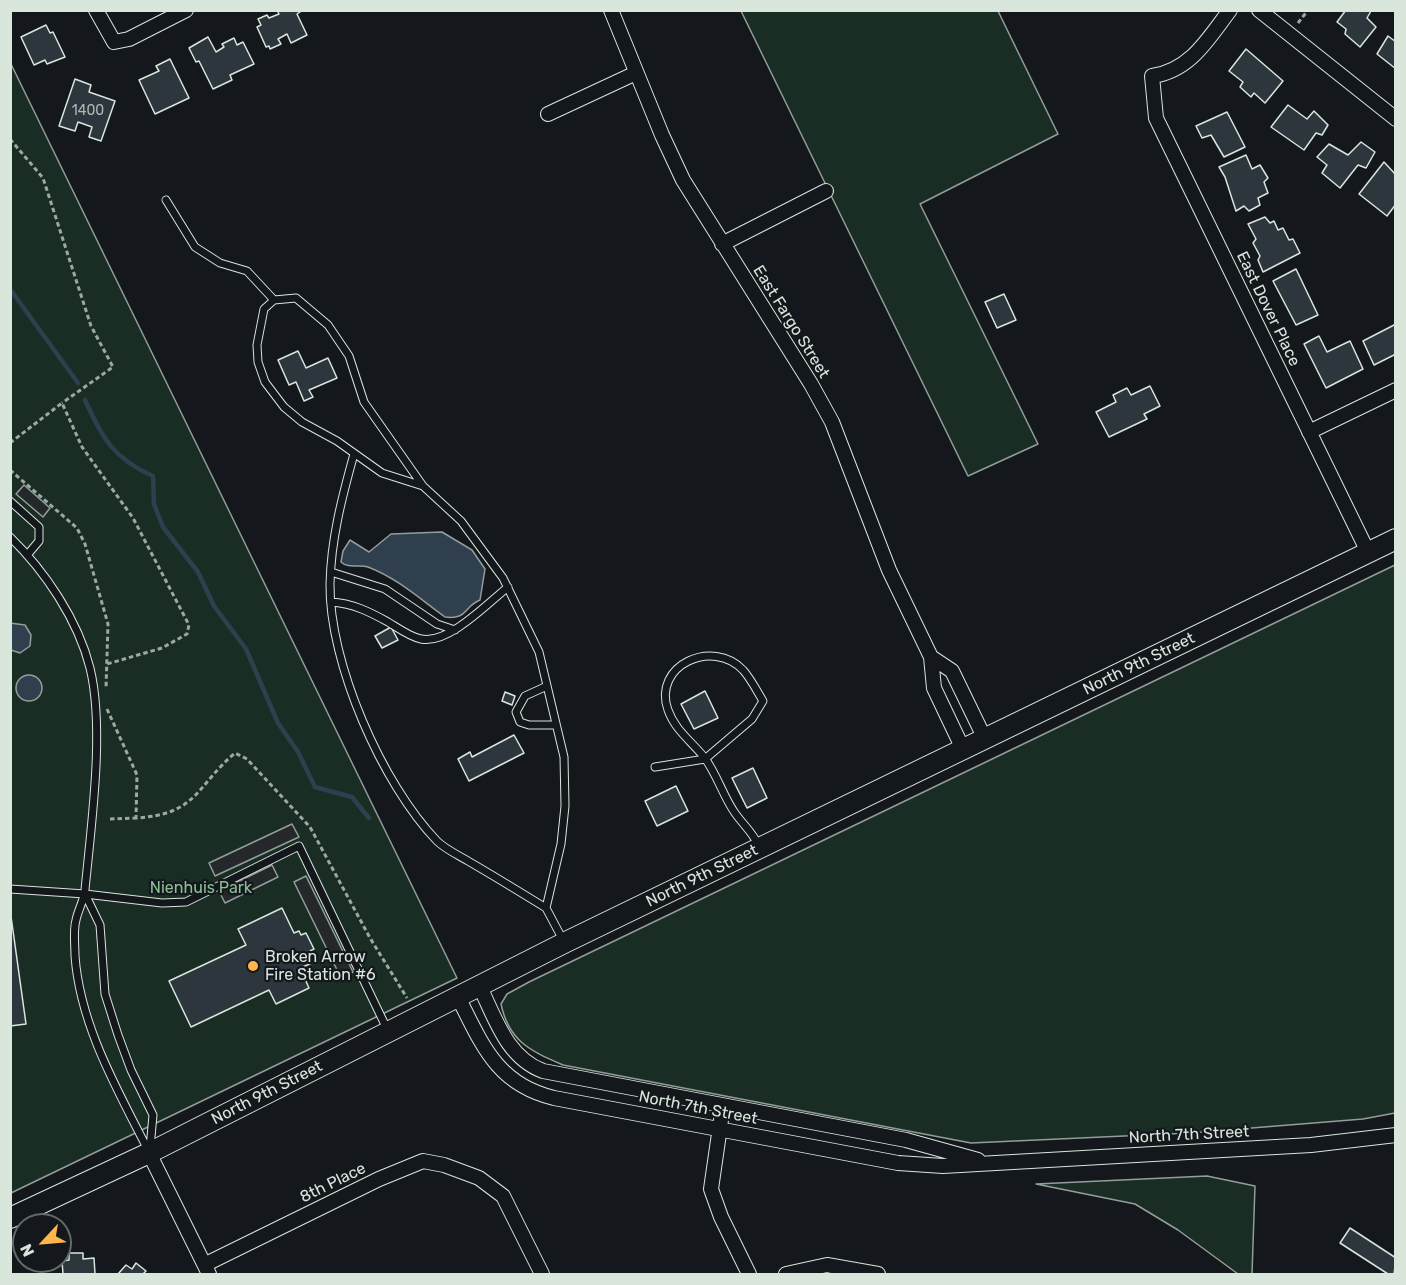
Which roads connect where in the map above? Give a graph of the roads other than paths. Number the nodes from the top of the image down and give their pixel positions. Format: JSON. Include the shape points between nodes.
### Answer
{"nodes":[{"id":1,"x":96,"y":10,"type":"edge"},
{"id":2,"x":186,"y":10,"type":"edge"},
{"id":3,"x":611,"y":10,"type":"edge"},
{"id":4,"x":1230,"y":10,"type":"edge"},
{"id":5,"x":1259,"y":10,"type":"edge"},
{"id":6,"x":636,"y":73,"type":"junction"},
{"id":7,"x":548,"y":114,"type":"dead end"},
{"id":8,"x":1395,"y":119,"type":"edge"},
{"id":9,"x":826,"y":191,"type":"dead end"},
{"id":10,"x":166,"y":200,"type":"dead end"},
{"id":11,"x":722,"y":244,"type":"junction"},
{"id":12,"x":274,"y":300,"type":"junction"},
{"id":13,"x":1395,"y":390,"type":"edge"},
{"id":14,"x":1309,"y":432,"type":"junction"},
{"id":15,"x":354,"y":454,"type":"junction"},
{"id":16,"x":423,"y":486,"type":"junction"},
{"id":17,"x":10,"y":501,"type":"edge"},
{"id":18,"x":10,"y":537,"type":"edge"},
{"id":19,"x":1395,"y":538,"type":"edge"},
{"id":20,"x":1368,"y":552,"type":"junction"},
{"id":21,"x":28,"y":554,"type":"junction"},
{"id":22,"x":331,"y":572,"type":"junction"},
{"id":23,"x":508,"y":587,"type":"junction"},
{"id":24,"x":331,"y":602,"type":"junction"},
{"id":25,"x":455,"y":630,"type":"junction"},
{"id":26,"x":931,"y":657,"type":"junction"},
{"id":27,"x":547,"y":686,"type":"junction"},
{"id":28,"x":556,"y":725,"type":"junction"},
{"id":29,"x":985,"y":739,"type":"junction"},
{"id":30,"x":963,"y":749,"type":"junction"},
{"id":31,"x":705,"y":759,"type":"junction"},
{"id":32,"x":655,"y":767,"type":"dead end"},
{"id":33,"x":760,"y":848,"type":"junction"},
{"id":34,"x":10,"y":890,"type":"edge"},
{"id":35,"x":85,"y":894,"type":"junction"},
{"id":36,"x":546,"y":908,"type":"junction"},
{"id":37,"x":564,"y":943,"type":"junction"},
{"id":38,"x":479,"y":985,"type":"junction"},
{"id":39,"x":457,"y":995,"type":"junction"},
{"id":40,"x":388,"y":1031,"type":"junction"},
{"id":41,"x":723,"y":1106,"type":"junction"},
{"id":42,"x":719,"y":1129,"type":"junction"},
{"id":43,"x":1395,"y":1135,"type":"edge"},
{"id":44,"x":149,"y":1153,"type":"junction"},
{"id":45,"x":983,"y":1162,"type":"junction"},
{"id":46,"x":10,"y":1218,"type":"edge"},
{"id":47,"x":208,"y":1269,"type":"edge"},
{"id":48,"x":542,"y":1275,"type":"edge"},
{"id":49,"x":749,"y":1275,"type":"edge"},
{"id":50,"x":786,"y":1275,"type":"edge"},
{"id":51,"x":878,"y":1275,"type":"edge"}],
"edges":[{"from":1,"to":2,"type":"street","via":[[114,42],[129,39]]},
{"from":3,"to":6,"type":"street","name":"East Fargo Street"},
{"from":4,"to":14,"type":"street","name":"East Dover Place","via":[[1195,56],[1169,74],[1152,76],[1156,118]]},
{"from":5,"to":8,"type":"street"},
{"from":6,"to":7,"type":"street"},
{"from":6,"to":11,"type":"street","name":"East Fargo Street","via":[[679,172]]},
{"from":9,"to":11,"type":"street"},
{"from":10,"to":12,"type":"lane","via":[[195,247],[220,263],[247,271]]},
{"from":11,"to":26,"type":"street","name":"East Fargo Street","via":[[829,415],[889,570]]},
{"from":12,"to":15,"type":"lane","via":[[264,309],[258,328],[258,362],[265,382],[284,407],[302,422]]},
{"from":12,"to":16,"type":"lane","via":[[296,298],[328,325],[349,356],[364,402]]},
{"from":13,"to":14,"type":"street"},
{"from":14,"to":20,"type":"street","name":"East Dover Place"},
{"from":15,"to":16,"type":"lane","via":[[382,473]]},
{"from":15,"to":22,"type":"lane","via":[[333,538]]},
{"from":16,"to":23,"type":"lane","via":[[461,521]]},
{"from":17,"to":21,"type":"lane","via":[[39,527],[39,541]]},
{"from":18,"to":21,"type":"lane"},
{"from":19,"to":20,"type":"main road","name":"North 9th Street"},
{"from":20,"to":29,"type":"main road","name":"North 9th Street"},
{"from":21,"to":35,"type":"lane","via":[[69,616],[90,668],[95,720],[94,791]]},
{"from":22,"to":24,"type":"lane"},
{"from":22,"to":25,"type":"lane","via":[[385,589],[437,624]]},
{"from":23,"to":25,"type":"lane"},
{"from":23,"to":27,"type":"lane","via":[[539,652]]},
{"from":24,"to":25,"type":"lane","via":[[371,612],[422,639]]},
{"from":24,"to":36,"type":"lane","via":[[333,629],[346,673],[370,737],[404,801],[438,843]]},
{"from":26,"to":29,"type":"street","name":"East Fargo Street","via":[[955,675]]},
{"from":26,"to":30,"type":"street","name":"East Fargo Street","via":[[934,688]]},
{"from":27,"to":28,"type":"lane"},
{"from":27,"to":28,"type":"lane","via":[[525,696],[516,712],[520,722],[529,726]]},
{"from":28,"to":36,"type":"lane","via":[[564,757],[565,806],[561,844]]},
{"from":29,"to":30,"type":"main road","name":"North 9th Street"},
{"from":30,"to":33,"type":"main road","name":"North 9th Street"},
{"from":31,"to":31,"type":"lane","via":[[674,723],[667,707],[665,688],[674,669],[694,656],[723,659],[742,669],[763,701],[752,719]]},
{"from":31,"to":32,"type":"lane"},
{"from":31,"to":33,"type":"lane","via":[[736,815],[750,828]]},
{"from":33,"to":37,"type":"main road","name":"North 9th Street"},
{"from":34,"to":35,"type":"lane"},
{"from":35,"to":40,"type":"lane","via":[[186,902],[299,846]]},
{"from":35,"to":44,"type":"lane","via":[[100,925],[105,994],[131,1070],[153,1115]]},
{"from":35,"to":44,"type":"lane","via":[[75,922],[79,992],[108,1068]]},
{"from":36,"to":37,"type":"lane"},
{"from":37,"to":38,"type":"main road","name":"North 9th Street"},
{"from":38,"to":39,"type":"main road","name":"North 9th Street"},
{"from":38,"to":41,"type":"street","name":"North 7th Street","via":[[508,1043],[532,1066],[557,1075]]},
{"from":39,"to":40,"type":"main road","name":"North 9th Street"},
{"from":39,"to":42,"type":"street","name":"North 7th Street","via":[[495,1064],[528,1090]]},
{"from":40,"to":44,"type":"main road","name":"North 9th Street"},
{"from":41,"to":42,"type":"street"},
{"from":41,"to":45,"type":"street","name":"North 7th Street","via":[[906,1140]]},
{"from":42,"to":45,"type":"street","name":"North 7th Street","via":[[898,1163],[943,1166]]},
{"from":42,"to":49,"type":"street","via":[[711,1189],[720,1217]]},
{"from":43,"to":45,"type":"street","name":"North 7th Street","via":[[1311,1145]]},
{"from":44,"to":46,"type":"main road","name":"North 9th Street"},
{"from":44,"to":47,"type":"street"},
{"from":47,"to":48,"type":"street","name":"8th Place","via":[[379,1179],[423,1161],[479,1178],[503,1196]]},
{"from":50,"to":51,"type":"street","via":[[827,1265]]}]}
